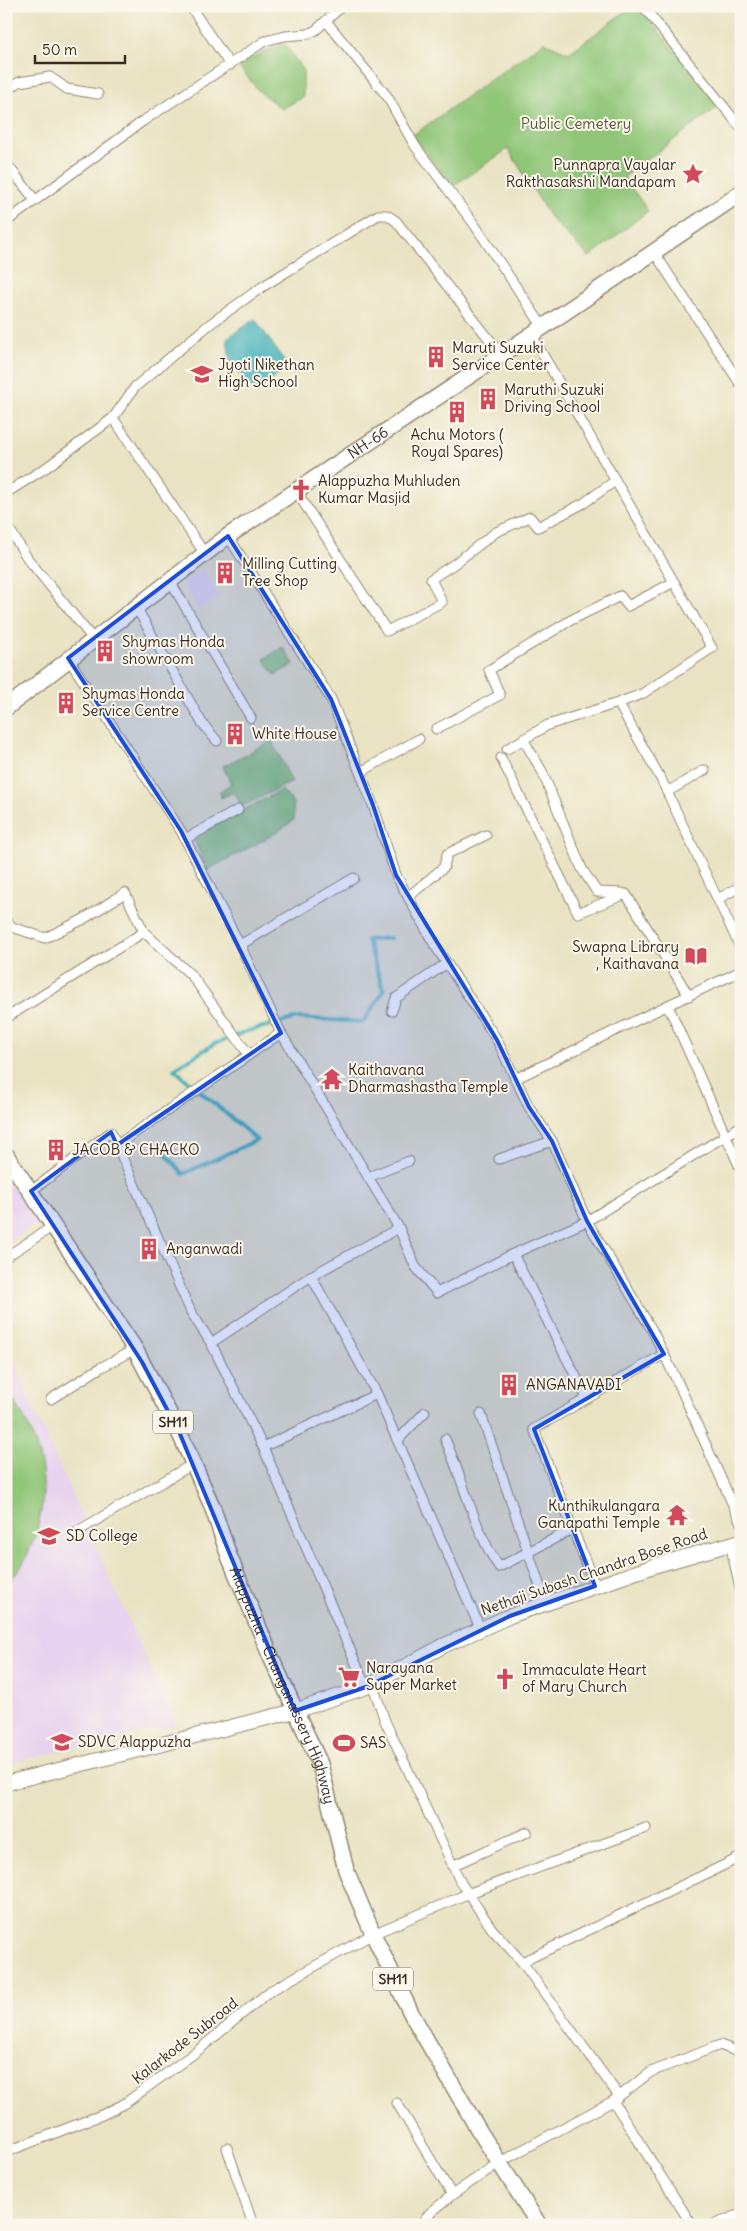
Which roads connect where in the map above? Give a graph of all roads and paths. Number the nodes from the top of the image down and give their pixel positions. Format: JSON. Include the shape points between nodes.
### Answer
{"nodes":[{"id":1,"x":190,"y":6,"type":"edge"},
{"id":2,"x":643,"y":6,"type":"edge"},
{"id":3,"x":338,"y":8,"type":"edge"},
{"id":4,"x":326,"y":21,"type":"junction"},
{"id":5,"x":230,"y":65,"type":"junction"},
{"id":6,"x":6,"y":91,"type":"edge"},
{"id":7,"x":98,"y":94,"type":"dead end"},
{"id":8,"x":741,"y":128,"type":"edge"},
{"id":9,"x":6,"y":163,"type":"edge"},
{"id":10,"x":741,"y":192,"type":"edge"},
{"id":11,"x":35,"y":200,"type":"junction"},
{"id":12,"x":6,"y":222,"type":"edge"},
{"id":13,"x":654,"y":252,"type":"junction"},
{"id":14,"x":537,"y":330,"type":"junction"},
{"id":15,"x":501,"y":354,"type":"junction"},
{"id":16,"x":741,"y":385,"type":"edge"},
{"id":17,"x":113,"y":418,"type":"junction"},
{"id":18,"x":616,"y":481,"type":"junction"},
{"id":19,"x":296,"y":491,"type":"junction"},
{"id":20,"x":6,"y":493,"type":"edge"},
{"id":21,"x":6,"y":524,"type":"edge"},
{"id":22,"x":228,"y":536,"type":"junction"},
{"id":23,"x":205,"y":554,"type":"junction"},
{"id":24,"x":170,"y":581,"type":"junction"},
{"id":25,"x":674,"y":582,"type":"junction"},
{"id":26,"x":136,"y":607,"type":"junction"},
{"id":27,"x":93,"y":639,"type":"junction"},
{"id":28,"x":68,"y":658,"type":"junction"},
{"id":29,"x":618,"y":704,"type":"junction"},
{"id":30,"x":6,"y":708,"type":"edge"},
{"id":31,"x":251,"y":718,"type":"dead end"},
{"id":32,"x":436,"y":729,"type":"dead end"},
{"id":33,"x":419,"y":739,"type":"dead end"},
{"id":34,"x":523,"y":740,"type":"junction"},
{"id":35,"x":217,"y":741,"type":"dead end"},
{"id":36,"x":507,"y":749,"type":"dead end"},
{"id":37,"x":501,"y":758,"type":"dead end"},
{"id":38,"x":705,"y":770,"type":"dead end"},
{"id":39,"x":361,"y":772,"type":"junction"},
{"id":40,"x":668,"y":792,"type":"junction"},
{"id":41,"x":238,"y":810,"type":"dead end"},
{"id":42,"x":486,"y":835,"type":"dead end"},
{"id":43,"x":185,"y":839,"type":"junction"},
{"id":44,"x":354,"y":878,"type":"dead end"},
{"id":45,"x":741,"y":886,"type":"edge"},
{"id":46,"x":626,"y":894,"type":"junction"},
{"id":47,"x":408,"y":897,"type":"junction"},
{"id":48,"x":718,"y":899,"type":"junction"},
{"id":49,"x":6,"y":920,"type":"edge"},
{"id":50,"x":144,"y":932,"type":"junction"},
{"id":51,"x":240,"y":945,"type":"junction"},
{"id":52,"x":741,"y":949,"type":"edge"},
{"id":53,"x":447,"y":964,"type":"junction"},
{"id":54,"x":741,"y":971,"type":"edge"},
{"id":55,"x":689,"y":996,"type":"junction"},
{"id":56,"x":666,"y":1006,"type":"junction"},
{"id":57,"x":392,"y":1011,"type":"dead end"},
{"id":58,"x":6,"y":1018,"type":"edge"},
{"id":59,"x":281,"y":1033,"type":"junction"},
{"id":60,"x":249,"y":1055,"type":"junction"},
{"id":61,"x":515,"y":1079,"type":"junction"},
{"id":62,"x":741,"y":1126,"type":"edge"},
{"id":63,"x":724,"y":1136,"type":"junction"},
{"id":64,"x":552,"y":1141,"type":"junction"},
{"id":65,"x":117,"y":1145,"type":"junction"},
{"id":66,"x":6,"y":1155,"type":"edge"},
{"id":67,"x":499,"y":1159,"type":"dead end"},
{"id":68,"x":409,"y":1161,"type":"dead end"},
{"id":69,"x":741,"y":1170,"type":"edge"},
{"id":70,"x":368,"y":1177,"type":"junction"},
{"id":71,"x":31,"y":1191,"type":"junction"},
{"id":72,"x":587,"y":1221,"type":"junction"},
{"id":73,"x":53,"y":1226,"type":"junction"},
{"id":74,"x":399,"y":1228,"type":"junction"},
{"id":75,"x":513,"y":1254,"type":"junction"},
{"id":76,"x":6,"y":1256,"type":"edge"},
{"id":77,"x":311,"y":1276,"type":"junction"},
{"id":78,"x":211,"y":1343,"type":"junction"},
{"id":79,"x":135,"y":1349,"type":"junction"},
{"id":80,"x":664,"y":1354,"type":"junction"},
{"id":81,"x":377,"y":1394,"type":"junction"},
{"id":82,"x":587,"y":1398,"type":"junction"},
{"id":83,"x":51,"y":1399,"type":"dead end"},
{"id":84,"x":425,"y":1412,"type":"dead end"},
{"id":85,"x":481,"y":1414,"type":"dead end"},
{"id":86,"x":445,"y":1438,"type":"dead end"},
{"id":87,"x":398,"y":1440,"type":"junction"},
{"id":88,"x":263,"y":1447,"type":"junction"},
{"id":89,"x":193,"y":1464,"type":"junction"},
{"id":90,"x":741,"y":1523,"type":"edge"},
{"id":91,"x":573,"y":1529,"type":"junction"},
{"id":92,"x":78,"y":1531,"type":"dead end"},
{"id":93,"x":735,"y":1542,"type":"edge"},
{"id":94,"x":528,"y":1551,"type":"junction"},
{"id":95,"x":595,"y":1586,"type":"junction"},
{"id":96,"x":741,"y":1593,"type":"edge"},
{"id":97,"x":546,"y":1604,"type":"junction"},
{"id":98,"x":480,"y":1628,"type":"junction"},
{"id":99,"x":369,"y":1685,"type":"junction"},
{"id":100,"x":295,"y":1712,"type":"junction"},
{"id":101,"x":6,"y":1783,"type":"edge"},
{"id":102,"x":646,"y":1828,"type":"dead end"},
{"id":103,"x":527,"y":1832,"type":"dead end"},
{"id":104,"x":741,"y":1856,"type":"edge"},
{"id":105,"x":452,"y":1866,"type":"junction"},
{"id":106,"x":467,"y":1894,"type":"junction"},
{"id":107,"x":373,"y":1934,"type":"junction"},
{"id":108,"x":522,"y":1962,"type":"junction"},
{"id":109,"x":741,"y":2053,"type":"edge"},
{"id":110,"x":616,"y":2098,"type":"junction"},
{"id":111,"x":396,"y":2103,"type":"dead end"},
{"id":112,"x":227,"y":2148,"type":"dead end"},
{"id":113,"x":6,"y":2152,"type":"edge"},
{"id":114,"x":500,"y":2162,"type":"junction"},
{"id":115,"x":452,"y":2195,"type":"junction"},
{"id":116,"x":741,"y":2214,"type":"edge"},
{"id":117,"x":253,"y":2225,"type":"edge"},
{"id":118,"x":420,"y":2225,"type":"edge"},
{"id":119,"x":539,"y":2225,"type":"edge"},
{"id":120,"x":692,"y":2225,"type":"edge"},
{"id":121,"x":713,"y":2225,"type":"edge"}],
"edges":[{"from":1,"to":5,"type":"street"},
{"from":2,"to":8,"type":"street"},
{"from":3,"to":4,"type":"street"},
{"from":4,"to":5,"type":"street","via":[[308,34],[265,40]]},
{"from":4,"to":14,"type":"street","via":[[387,96],[414,146],[474,224]]},
{"from":5,"to":11,"type":"street","via":[[143,121]]},
{"from":6,"to":7,"type":"street","via":[[19,82],[50,77],[68,89]]},
{"from":9,"to":11,"type":"street"},
{"from":10,"to":13,"type":"main road","name":"NH-66"},
{"from":11,"to":12,"type":"street"},
{"from":13,"to":14,"type":"main road","name":"NH-66"},
{"from":13,"to":16,"type":"street"},
{"from":14,"to":15,"type":"main road","name":"NH-66"},
{"from":14,"to":18,"type":"street"},
{"from":15,"to":17,"type":"street","via":[[396,221],[386,215],[378,215],[262,287],[210,324],[135,387]]},
{"from":15,"to":19,"type":"main road","name":"NH-66"},
{"from":17,"to":20,"type":"street"},
{"from":17,"to":23,"type":"street"},
{"from":18,"to":19,"type":"street","via":[[538,528],[530,517],[496,532],[431,579],[442,602],[387,630]]},
{"from":18,"to":25,"type":"street"},
{"from":19,"to":22,"type":"main road","name":"NH-66"},
{"from":21,"to":27,"type":"street","via":[[28,559]]},
{"from":22,"to":23,"type":"main road","name":"NH-66"},
{"from":22,"to":39,"type":"street","via":[[331,699]]},
{"from":23,"to":24,"type":"main road","name":"NH-66"},
{"from":24,"to":26,"type":"main road","name":"NH-66"},
{"from":24,"to":31,"type":"street"},
{"from":25,"to":29,"type":"street","via":[[712,648],[642,694]]},
{"from":25,"to":32,"type":"street","via":[[628,606],[620,596],[571,620],[489,670],[500,695]]},
{"from":26,"to":27,"type":"main road","name":"NH-66"},
{"from":26,"to":35,"type":"street","via":[[202,723]]},
{"from":27,"to":28,"type":"main road","name":"NH-66"},
{"from":28,"to":30,"type":"main road","name":"NH-66"},
{"from":28,"to":43,"type":"street"},
{"from":29,"to":34,"type":"street","via":[[548,725]]},
{"from":29,"to":40,"type":"street"},
{"from":33,"to":39,"type":"street"},
{"from":34,"to":36,"type":"street"},
{"from":34,"to":46,"type":"street","via":[[542,771],[582,869],[597,892]]},
{"from":37,"to":46,"type":"street","via":[[578,913]]},
{"from":38,"to":40,"type":"street"},
{"from":39,"to":47,"type":"street","via":[[396,875]]},
{"from":40,"to":48,"type":"street"},
{"from":41,"to":43,"type":"street"},
{"from":42,"to":47,"type":"street","via":[[447,854],[444,867]]},
{"from":43,"to":51,"type":"street"},
{"from":44,"to":51,"type":"street"},
{"from":45,"to":48,"type":"street"},
{"from":46,"to":55,"type":"street"},
{"from":47,"to":53,"type":"street"},
{"from":48,"to":52,"type":"street"},
{"from":49,"to":50,"type":"street","via":[[12,927],[46,938],[125,893]]},
{"from":50,"to":58,"type":"street"},
{"from":50,"to":60,"type":"street","via":[[192,976]]},
{"from":51,"to":59,"type":"street"},
{"from":53,"to":57,"type":"street","via":[[396,998]]},
{"from":53,"to":61,"type":"street","via":[[497,1040]]},
{"from":54,"to":55,"type":"street"},
{"from":55,"to":56,"type":"street"},
{"from":56,"to":61,"type":"street"},
{"from":56,"to":63,"type":"street"},
{"from":59,"to":60,"type":"street"},
{"from":59,"to":70,"type":"street"},
{"from":60,"to":65,"type":"street"},
{"from":61,"to":64,"type":"street","via":[[529,1108]]},
{"from":62,"to":63,"type":"street"},
{"from":63,"to":69,"type":"street"},
{"from":63,"to":72,"type":"street"},
{"from":64,"to":67,"type":"street"},
{"from":64,"to":72,"type":"street"},
{"from":65,"to":71,"type":"street","via":[[111,1132]]},
{"from":65,"to":78,"type":"street","via":[[191,1312]]},
{"from":66,"to":71,"type":"main road","name":"Alappuzha - Changanassery Highway","number":"SH11"},
{"from":68,"to":70,"type":"street"},
{"from":70,"to":74,"type":"street"},
{"from":71,"to":73,"type":"main road","name":"Alappuzha - Changanassery Highway","number":"SH11"},
{"from":72,"to":75,"type":"street"},
{"from":72,"to":80,"type":"street"},
{"from":73,"to":76,"type":"street"},
{"from":73,"to":79,"type":"main road","name":"Alappuzha - Changanassery Highway","number":"SH11"},
{"from":74,"to":75,"type":"street","via":[[415,1266],[437,1292]]},
{"from":74,"to":77,"type":"street"},
{"from":75,"to":82,"type":"street"},
{"from":77,"to":78,"type":"street"},
{"from":77,"to":81,"type":"street"},
{"from":78,"to":88,"type":"street"},
{"from":79,"to":83,"type":"street"},
{"from":79,"to":89,"type":"main road","name":"Alappuzha - Changanassery Highway","number":"SH11"},
{"from":80,"to":82,"type":"street"},
{"from":80,"to":90,"type":"street"},
{"from":81,"to":87,"type":"street"},
{"from":81,"to":88,"type":"street"},
{"from":82,"to":91,"type":"street","via":[[534,1429]]},
{"from":84,"to":87,"type":"street"},
{"from":85,"to":94,"type":"street"},
{"from":86,"to":94,"type":"street","via":[[488,1551],[499,1567]]},
{"from":87,"to":98,"type":"street"},
{"from":88,"to":99,"type":"street"},
{"from":89,"to":92,"type":"street"},
{"from":89,"to":100,"type":"main road","name":"Alappuzha - Changanassery Highway","number":"SH11"},
{"from":91,"to":94,"type":"street"},
{"from":91,"to":95,"type":"street"},
{"from":93,"to":95,"type":"main road","name":"Nethaji Subash Chandra Bose Road"},
{"from":93,"to":96,"type":"street"},
{"from":94,"to":97,"type":"street"},
{"from":95,"to":97,"type":"main road","name":"Nethaji Subash Chandra Bose Road"},
{"from":97,"to":98,"type":"main road","name":"Nethaji Subash Chandra Bose Road"},
{"from":98,"to":99,"type":"main road","name":"Nethaji Subash Chandra Bose Road"},
{"from":99,"to":100,"type":"main road","name":"Nethaji Subash Chandra Bose Road"},
{"from":99,"to":105,"type":"street"},
{"from":100,"to":101,"type":"main road","name":"Nethaji Subash Chandra Bose Road"},
{"from":100,"to":107,"type":"main road","name":"Alappuzha - Changanassery Highway","number":"SH11","via":[[320,1764],[346,1870]]},
{"from":102,"to":106,"type":"street","name":"Kalarkode Subroad"},
{"from":103,"to":105,"type":"street"},
{"from":104,"to":108,"type":"street"},
{"from":105,"to":106,"type":"street"},
{"from":106,"to":107,"type":"street","name":"Kalarkode Subroad"},
{"from":106,"to":108,"type":"street","via":[[492,1929]]},
{"from":107,"to":113,"type":"street","name":"Kalarkode Subroad","via":[[270,1991],[196,2052],[124,2104]]},
{"from":107,"to":114,"type":"main road","name":"Alappuzha - Changanassery Highway","number":"SH11","via":[[412,2015]]},
{"from":108,"to":110,"type":"street"},
{"from":109,"to":110,"type":"street","via":[[720,2045],[651,2072]]},
{"from":110,"to":114,"type":"street"},
{"from":110,"to":120,"type":"street"},
{"from":111,"to":115,"type":"street"},
{"from":112,"to":117,"type":"street"},
{"from":114,"to":115,"type":"street"},
{"from":114,"to":119,"type":"main road","name":"Alappuzha - Changanassery Highway","number":"SH11"},
{"from":115,"to":118,"type":"street"},
{"from":116,"to":121,"type":"street"}]}
